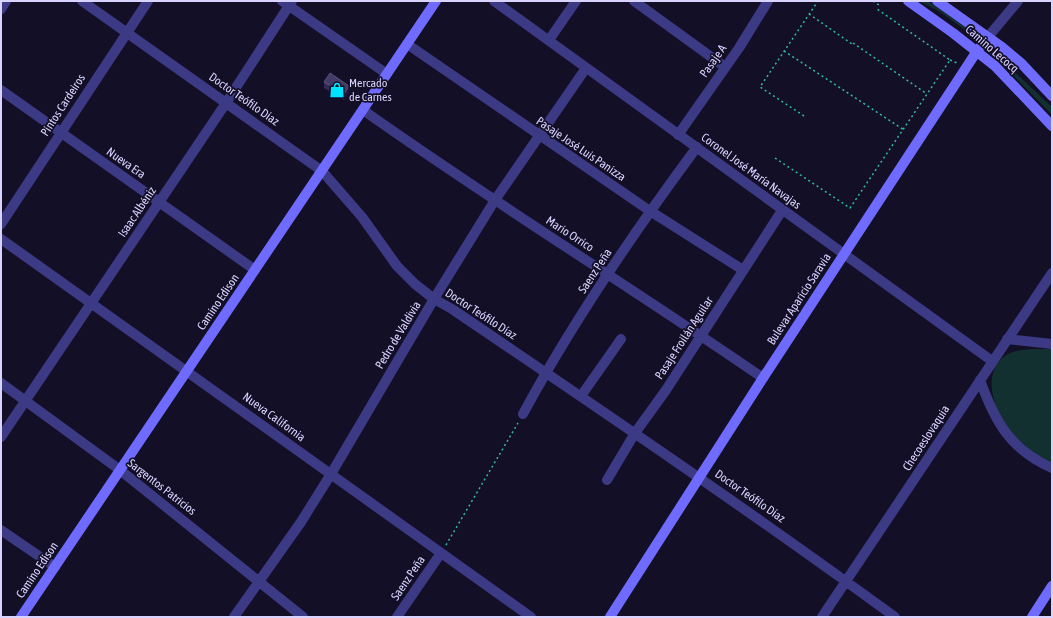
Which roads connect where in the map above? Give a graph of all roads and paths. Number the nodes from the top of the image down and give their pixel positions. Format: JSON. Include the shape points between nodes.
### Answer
{"nodes":[{"id":1,"x":6,"y":1,"type":"edge"},
{"id":2,"x":82,"y":1,"type":"edge"},
{"id":3,"x":148,"y":1,"type":"edge"},
{"id":4,"x":436,"y":1,"type":"edge"},
{"id":5,"x":494,"y":1,"type":"edge"},
{"id":6,"x":576,"y":1,"type":"edge"},
{"id":7,"x":634,"y":1,"type":"edge"},
{"id":8,"x":768,"y":1,"type":"edge"},
{"id":9,"x":818,"y":1,"type":"edge"},
{"id":10,"x":873,"y":1,"type":"edge"},
{"id":11,"x":908,"y":1,"type":"edge"},
{"id":12,"x":937,"y":1,"type":"edge"},
{"id":13,"x":1018,"y":1,"type":"edge"},
{"id":14,"x":288,"y":3,"type":"edge"},
{"id":15,"x":879,"y":5,"type":"dead end"},
{"id":16,"x":1,"y":9,"type":"edge"},
{"id":17,"x":876,"y":9,"type":"dead end"},
{"id":18,"x":809,"y":14,"type":"junction"},
{"id":19,"x":127,"y":33,"type":"junction"},
{"id":20,"x":988,"y":37,"type":"junction"},
{"id":21,"x":549,"y":40,"type":"junction"},
{"id":22,"x":407,"y":44,"type":"junction"},
{"id":23,"x":784,"y":51,"type":"junction"},
{"id":24,"x":977,"y":51,"type":"junction"},
{"id":25,"x":725,"y":67,"type":"junction"},
{"id":26,"x":586,"y":68,"type":"junction"},
{"id":27,"x":387,"y":74,"type":"junction"},
{"id":28,"x":1,"y":90,"type":"edge"},
{"id":29,"x":927,"y":94,"type":"junction"},
{"id":30,"x":1052,"y":96,"type":"edge"},
{"id":31,"x":226,"y":103,"type":"junction"},
{"id":32,"x":363,"y":110,"type":"junction"},
{"id":33,"x":804,"y":116,"type":"dead end"},
{"id":34,"x":1052,"y":126,"type":"edge"},
{"id":35,"x":904,"y":130,"type":"junction"},
{"id":36,"x":61,"y":132,"type":"junction"},
{"id":37,"x":678,"y":134,"type":"junction"},
{"id":38,"x":540,"y":136,"type":"junction"},
{"id":39,"x":697,"y":147,"type":"junction"},
{"id":40,"x":775,"y":158,"type":"dead end"},
{"id":41,"x":322,"y":171,"type":"junction"},
{"id":42,"x":495,"y":200,"type":"junction"},
{"id":43,"x":159,"y":202,"type":"junction"},
{"id":44,"x":783,"y":209,"type":"junction"},
{"id":45,"x":650,"y":211,"type":"junction"},
{"id":46,"x":1,"y":224,"type":"edge"},
{"id":47,"x":1,"y":239,"type":"edge"},
{"id":48,"x":844,"y":255,"type":"junction"},
{"id":49,"x":255,"y":270,"type":"junction"},
{"id":50,"x":743,"y":270,"type":"junction"},
{"id":51,"x":1052,"y":273,"type":"edge"},
{"id":52,"x":608,"y":274,"type":"junction"},
{"id":53,"x":434,"y":299,"type":"junction"},
{"id":54,"x":92,"y":303,"type":"junction"},
{"id":55,"x":701,"y":335,"type":"junction"},
{"id":56,"x":622,"y":339,"type":"dead end"},
{"id":57,"x":1007,"y":340,"type":"junction"},
{"id":58,"x":1052,"y":344,"type":"edge"},
{"id":59,"x":992,"y":361,"type":"junction"},
{"id":60,"x":187,"y":371,"type":"junction"},
{"id":61,"x":546,"y":372,"type":"junction"},
{"id":62,"x":763,"y":378,"type":"junction"},
{"id":63,"x":980,"y":380,"type":"junction"},
{"id":64,"x":1,"y":383,"type":"edge"},
{"id":65,"x":581,"y":396,"type":"junction"},
{"id":66,"x":26,"y":400,"type":"junction"},
{"id":67,"x":523,"y":414,"type":"joint"},
{"id":68,"x":635,"y":433,"type":"junction"},
{"id":69,"x":1,"y":437,"type":"edge"},
{"id":70,"x":1052,"y":468,"type":"edge"},
{"id":71,"x":120,"y":470,"type":"junction"},
{"id":72,"x":331,"y":474,"type":"junction"},
{"id":73,"x":700,"y":477,"type":"junction"},
{"id":74,"x":607,"y":480,"type":"dead end"},
{"id":75,"x":1,"y":530,"type":"edge"},
{"id":76,"x":441,"y":553,"type":"junction"},
{"id":77,"x":55,"y":567,"type":"junction"},
{"id":78,"x":259,"y":581,"type":"junction"},
{"id":79,"x":847,"y":582,"type":"junction"},
{"id":80,"x":1052,"y":586,"type":"edge"},
{"id":81,"x":21,"y":617,"type":"edge"},
{"id":82,"x":234,"y":617,"type":"edge"},
{"id":83,"x":303,"y":617,"type":"edge"},
{"id":84,"x":397,"y":617,"type":"edge"},
{"id":85,"x":531,"y":617,"type":"edge"},
{"id":86,"x":610,"y":617,"type":"edge"},
{"id":87,"x":822,"y":617,"type":"edge"},
{"id":88,"x":895,"y":617,"type":"edge"},
{"id":89,"x":1032,"y":617,"type":"edge"}],
"edges":[{"from":1,"to":16,"type":"street"},
{"from":2,"to":19,"type":"street","name":"Doctor Teófilo Díaz"},
{"from":3,"to":19,"type":"street","name":"Pintos Cardeiros"},
{"from":4,"to":22,"type":"street","name":"Camino Edison"},
{"from":5,"to":21,"type":"street","name":"Coronel José María Navajas"},
{"from":6,"to":21,"type":"street"},
{"from":7,"to":25,"type":"street"},
{"from":8,"to":25,"type":"street","name":"Pasaje A"},
{"from":9,"to":18,"type":"path"},
{"from":10,"to":15,"type":"path"},
{"from":11,"to":24,"type":"street","name":"Camino Lecocq"},
{"from":12,"to":20,"type":"street","name":"Camino Lecocq"},
{"from":13,"to":20,"type":"street","name":"Bulevar Aparicio Saravia"},
{"from":14,"to":27,"type":"street"},
{"from":14,"to":31,"type":"street","name":"Isaac Albéniz"},
{"from":17,"to":29,"type":"path","via":[[950,60]]},
{"from":18,"to":23,"type":"path"},
{"from":18,"to":29,"type":"path"},
{"from":19,"to":31,"type":"street","name":"Doctor Teófilo Díaz"},
{"from":19,"to":36,"type":"street","name":"Pintos Cardeiros"},
{"from":20,"to":24,"type":"street","name":"Bulevar Aparicio Saravia"},
{"from":20,"to":30,"type":"street","name":"Camino Lecocq","via":[[1021,63]]},
{"from":21,"to":26,"type":"street","name":"Coronel José María Navajas"},
{"from":22,"to":27,"type":"street","name":"Camino Edison"},
{"from":22,"to":38,"type":"street","name":"Pasaje José Luis Panizza"},
{"from":23,"to":33,"type":"path","via":[[760,87]]},
{"from":23,"to":35,"type":"path"},
{"from":24,"to":34,"type":"street","name":"Camino Lecocq","via":[[995,66]]},
{"from":24,"to":48,"type":"street","name":"Bulevar Aparicio Saravia"},
{"from":25,"to":37,"type":"street","name":"Pasaje A"},
{"from":26,"to":37,"type":"street","name":"Coronel José María Navajas"},
{"from":26,"to":38,"type":"street","name":"Pedro de Valdivia"},
{"from":27,"to":32,"type":"street","name":"Camino Edison"},
{"from":28,"to":36,"type":"street","name":"Nueva Era"},
{"from":29,"to":35,"type":"path"},
{"from":31,"to":41,"type":"street","name":"Doctor Teófilo Díaz"},
{"from":31,"to":43,"type":"street","name":"Isaac Albéniz"},
{"from":32,"to":41,"type":"street","name":"Camino Edison"},
{"from":32,"to":42,"type":"street","name":"Mario Orrico"},
{"from":35,"to":40,"type":"path","via":[[850,208]]},
{"from":36,"to":43,"type":"street","name":"Nueva Era"},
{"from":36,"to":46,"type":"street","name":"Pintos Cardeiros"},
{"from":37,"to":39,"type":"street","name":"Coronel José María Navajas"},
{"from":38,"to":42,"type":"street","name":"Pedro de Valdivia"},
{"from":38,"to":45,"type":"street","name":"Pasaje José Luis Panizza"},
{"from":39,"to":44,"type":"street","name":"Coronel José María Navajas"},
{"from":39,"to":45,"type":"street","name":"Saenz Peña"},
{"from":41,"to":49,"type":"street","name":"Camino Edison"},
{"from":41,"to":53,"type":"street","name":"Doctor Teófilo Díaz","via":[[362,217],[397,266]]},
{"from":42,"to":52,"type":"street","name":"Mario Orrico"},
{"from":42,"to":53,"type":"street","name":"Pedro de Valdivia"},
{"from":43,"to":49,"type":"street","name":"Nueva Era"},
{"from":43,"to":54,"type":"street","name":"Isaac Albéniz"},
{"from":44,"to":48,"type":"street","name":"Coronel José María Navajas"},
{"from":44,"to":50,"type":"street","name":"Pasaje Froilán Aguilar"},
{"from":45,"to":50,"type":"street","name":"Pasaje José Luis Panizza"},
{"from":45,"to":52,"type":"street","name":"Saenz Peña"},
{"from":47,"to":54,"type":"street","name":"Nueva California"},
{"from":48,"to":59,"type":"street","name":"Coronel José María Navajas"},
{"from":48,"to":62,"type":"street","name":"Bulevar Aparicio Saravia"},
{"from":49,"to":60,"type":"street","name":"Camino Edison"},
{"from":50,"to":55,"type":"street","name":"Pasaje Froilán Aguilar"},
{"from":51,"to":57,"type":"street","name":"Checoeslovaquia"},
{"from":52,"to":55,"type":"street","name":"Mario Orrico"},
{"from":52,"to":61,"type":"street","name":"Saenz Peña"},
{"from":53,"to":61,"type":"street","name":"Doctor Teófilo Díaz"},
{"from":53,"to":72,"type":"street","name":"Pedro de Valdivia"},
{"from":54,"to":60,"type":"street","name":"Nueva California"},
{"from":54,"to":66,"type":"street","name":"Isaac Albéniz"},
{"from":55,"to":62,"type":"street","name":"Mario Orrico"},
{"from":55,"to":68,"type":"street","name":"Pasaje Froilán Aguilar"},
{"from":56,"to":65,"type":"street"},
{"from":57,"to":58,"type":"street"},
{"from":57,"to":59,"type":"street","name":"Checoeslovaquia"},
{"from":59,"to":63,"type":"street","name":"Checoeslovaquia"},
{"from":60,"to":71,"type":"street","name":"Camino Edison"},
{"from":60,"to":72,"type":"street","name":"Nueva California"},
{"from":61,"to":65,"type":"street","name":"Doctor Teófilo Díaz"},
{"from":61,"to":67,"type":"street","name":"Saenz Peña"},
{"from":62,"to":73,"type":"street","name":"Bulevar Aparicio Saravia"},
{"from":63,"to":70,"type":"street","via":[[988,402],[1003,429],[1019,448],[1038,462]]},
{"from":63,"to":79,"type":"street","name":"Checoeslovaquia"},
{"from":64,"to":66,"type":"street","name":"Sargentos Patricios"},
{"from":65,"to":68,"type":"street","name":"Doctor Teófilo Díaz"},
{"from":66,"to":69,"type":"street","name":"Isaac Albéniz"},
{"from":66,"to":71,"type":"street","name":"Sargentos Patricios"},
{"from":67,"to":76,"type":"path"},
{"from":68,"to":73,"type":"street","name":"Doctor Teófilo Díaz"},
{"from":68,"to":74,"type":"street","name":"Pasaje Froilán Aguilar"},
{"from":71,"to":77,"type":"street","name":"Camino Edison"},
{"from":71,"to":78,"type":"street","name":"Sargentos Patricios"},
{"from":72,"to":76,"type":"street","name":"Nueva California"},
{"from":72,"to":78,"type":"street","name":"Pedro de Valdivia"},
{"from":73,"to":79,"type":"street","name":"Doctor Teófilo Díaz"},
{"from":73,"to":86,"type":"street","name":"Bulevar Aparicio Saravia"},
{"from":75,"to":77,"type":"street"},
{"from":76,"to":84,"type":"street","name":"Saenz Peña"},
{"from":76,"to":85,"type":"street","name":"Nueva California"},
{"from":77,"to":81,"type":"street","name":"Camino Edison"},
{"from":78,"to":82,"type":"street","name":"Pedro de Valdivia"},
{"from":78,"to":83,"type":"street","name":"Sargentos Patricios"},
{"from":79,"to":87,"type":"street","name":"Checoeslovaquia"},
{"from":79,"to":88,"type":"street","name":"Doctor Teófilo Díaz"},
{"from":80,"to":89,"type":"street"}]}
